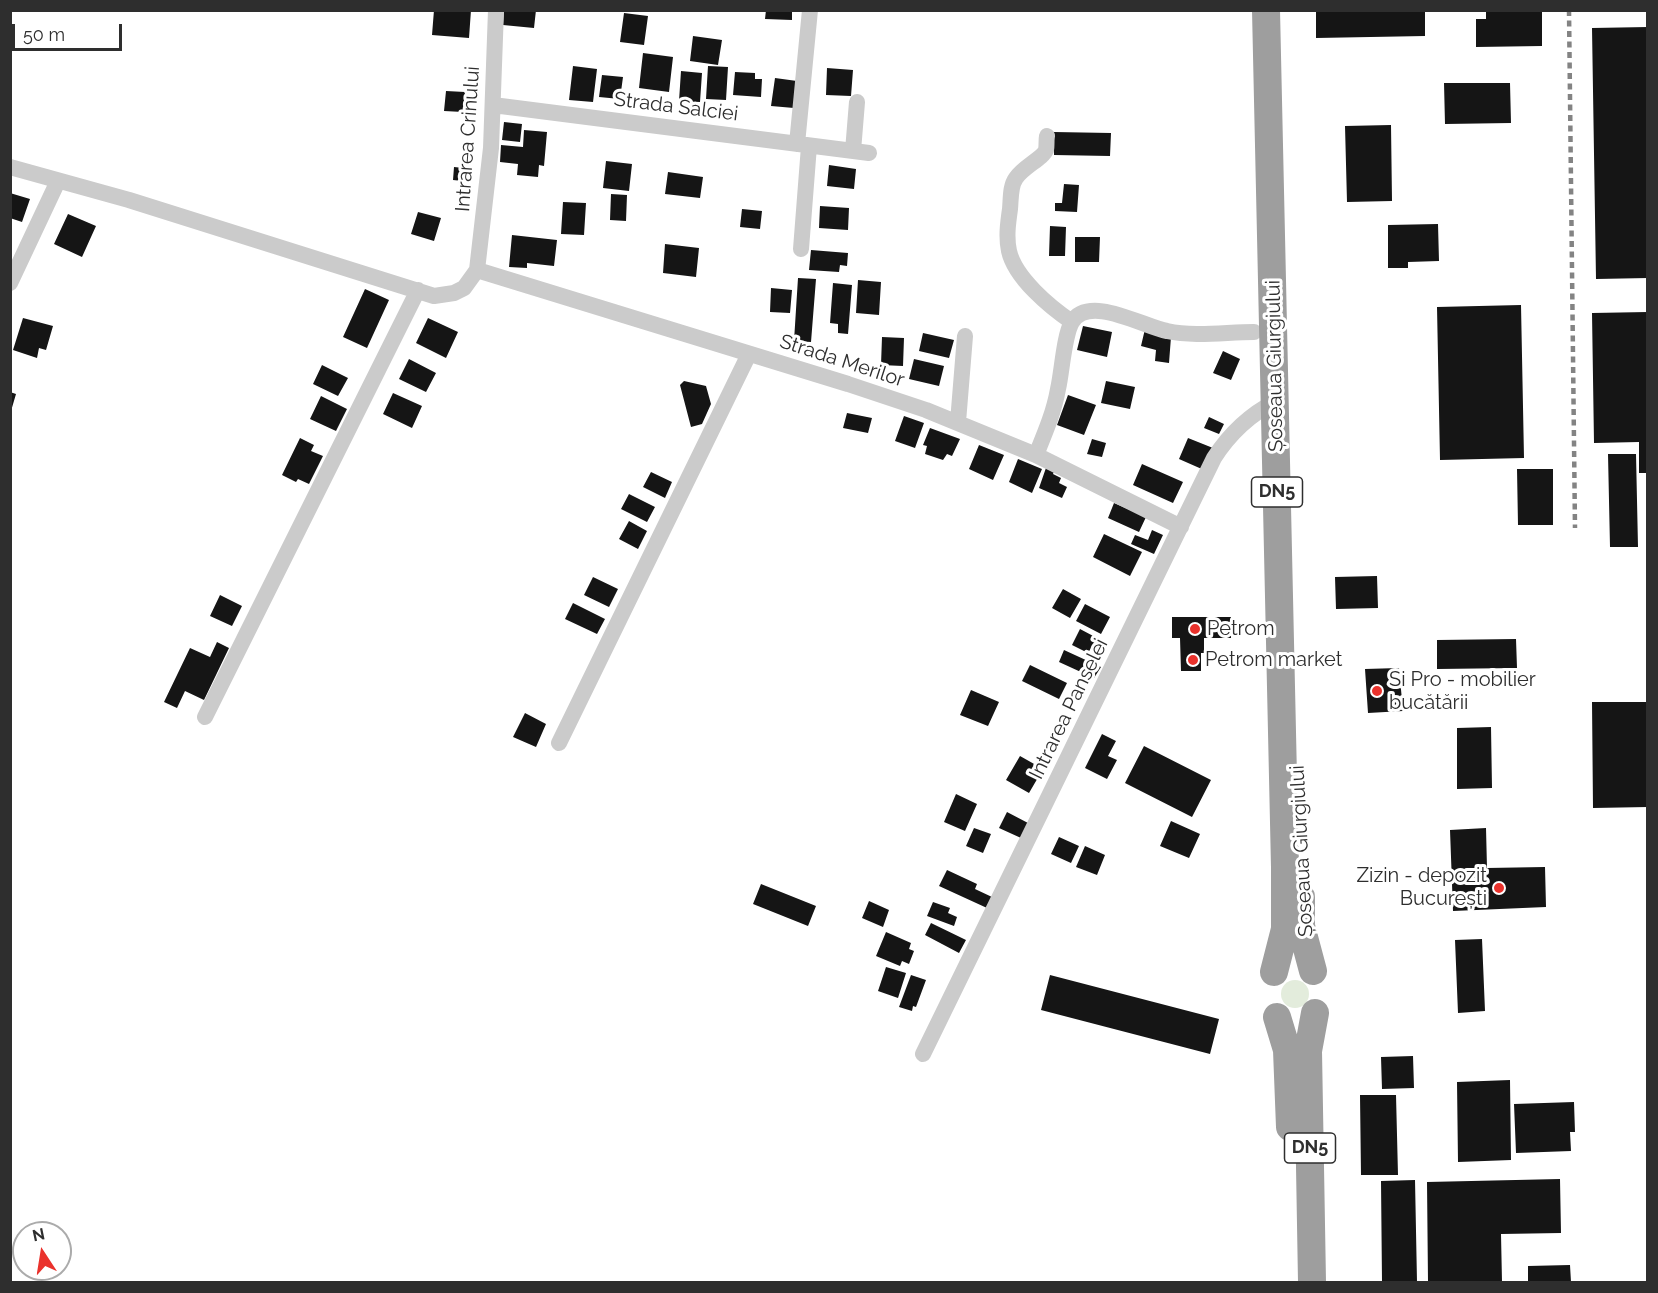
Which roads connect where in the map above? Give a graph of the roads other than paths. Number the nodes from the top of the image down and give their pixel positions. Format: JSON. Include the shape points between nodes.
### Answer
{"nodes":[{"id":1,"x":496,"y":10,"type":"edge"},
{"id":2,"x":810,"y":10,"type":"edge"},
{"id":3,"x":1266,"y":10,"type":"edge"},
{"id":4,"x":1282,"y":10,"type":"edge"},
{"id":5,"x":857,"y":102,"type":"dead end"},
{"id":6,"x":493,"y":105,"type":"junction"},
{"id":7,"x":1047,"y":136,"type":"dead end"},
{"id":8,"x":803,"y":145,"type":"junction"},
{"id":9,"x":10,"y":167,"type":"edge"},
{"id":10,"x":58,"y":181,"type":"junction"},
{"id":11,"x":801,"y":249,"type":"dead end"},
{"id":12,"x":477,"y":270,"type":"junction"},
{"id":13,"x":10,"y":282,"type":"edge"},
{"id":14,"x":418,"y":290,"type":"junction"},
{"id":15,"x":1072,"y":322,"type":"junction"},
{"id":16,"x":1254,"y":332,"type":"dead end"},
{"id":17,"x":965,"y":336,"type":"dead end"},
{"id":18,"x":748,"y":354,"type":"junction"},
{"id":19,"x":1276,"y":401,"type":"junction"},
{"id":20,"x":958,"y":422,"type":"junction"},
{"id":21,"x":1036,"y":455,"type":"junction"},
{"id":22,"x":1181,"y":527,"type":"junction"},
{"id":23,"x":205,"y":717,"type":"dead end"},
{"id":24,"x":559,"y":743,"type":"dead end"},
{"id":25,"x":1313,"y":971,"type":"junction"},
{"id":26,"x":1274,"y":972,"type":"junction"},
{"id":27,"x":1315,"y":1014,"type":"junction"},
{"id":28,"x":1277,"y":1017,"type":"junction"},
{"id":29,"x":923,"y":1054,"type":"dead end"},
{"id":30,"x":1293,"y":1282,"type":"edge"},
{"id":31,"x":1312,"y":1282,"type":"edge"}],
"edges":[{"from":1,"to":6,"type":"street","name":"Intrarea Crinului"},
{"from":2,"to":8,"type":"street"},
{"from":3,"to":19,"type":"highway","name":"Șoseaua Giurgiului","number":"DN5"},
{"from":4,"to":25,"type":"highway","name":"Șoseaua Giurgiului","number":"DN5","via":[[1301,926]]},
{"from":5,"to":8,"type":"street","name":"Strada Salciei","via":[[861,152]]},
{"from":6,"to":8,"type":"street","name":"Strada Salciei"},
{"from":6,"to":12,"type":"street","name":"Intrarea Crinului"},
{"from":7,"to":15,"type":"street","via":[[1046,151],[1014,180],[1007,233],[1009,252],[1014,265],[1033,288]]},
{"from":8,"to":11,"type":"street"},
{"from":9,"to":10,"type":"street"},
{"from":10,"to":13,"type":"street"},
{"from":10,"to":14,"type":"street"},
{"from":12,"to":14,"type":"street","via":[[464,288],[454,293],[434,296]]},
{"from":12,"to":18,"type":"street","name":"Strada Merilor"},
{"from":14,"to":23,"type":"street"},
{"from":15,"to":16,"type":"street","via":[[1089,311],[1106,311],[1167,332]]},
{"from":15,"to":21,"type":"street","via":[[1058,392]]},
{"from":17,"to":20,"type":"street"},
{"from":18,"to":20,"type":"street","name":"Strada Merilor"},
{"from":18,"to":24,"type":"street"},
{"from":19,"to":22,"type":"street","name":"Intrarea Panselei","via":[[1257,411],[1226,440]]},
{"from":19,"to":26,"type":"highway","name":"Șoseaua Giurgiului","number":"DN5","via":[[1285,929]]},
{"from":20,"to":21,"type":"street","name":"Strada Merilor"},
{"from":21,"to":22,"type":"street","name":"Strada Merilor"},
{"from":22,"to":29,"type":"street","name":"Intrarea Panselei"},
{"from":25,"to":26,"type":"highway","name":"Șoseaua Giurgiului","via":[[1306,966],[1289,965]]},
{"from":25,"to":27,"type":"highway","name":"Șoseaua Giurgiului","number":"DN5","via":[[1321,981],[1323,993]]},
{"from":26,"to":28,"type":"highway","name":"Șoseaua Giurgiului","number":"DN5","via":[[1265,995]]},
{"from":27,"to":28,"type":"highway","via":[[1293,1022]]},
{"from":27,"to":31,"type":"highway","name":"Șoseaua Giurgiului","number":"DN5","via":[[1308,1051]]},
{"from":28,"to":30,"type":"highway","name":"Șoseaua Giurgiului","number":"DN5","via":[[1287,1050]]}]}
